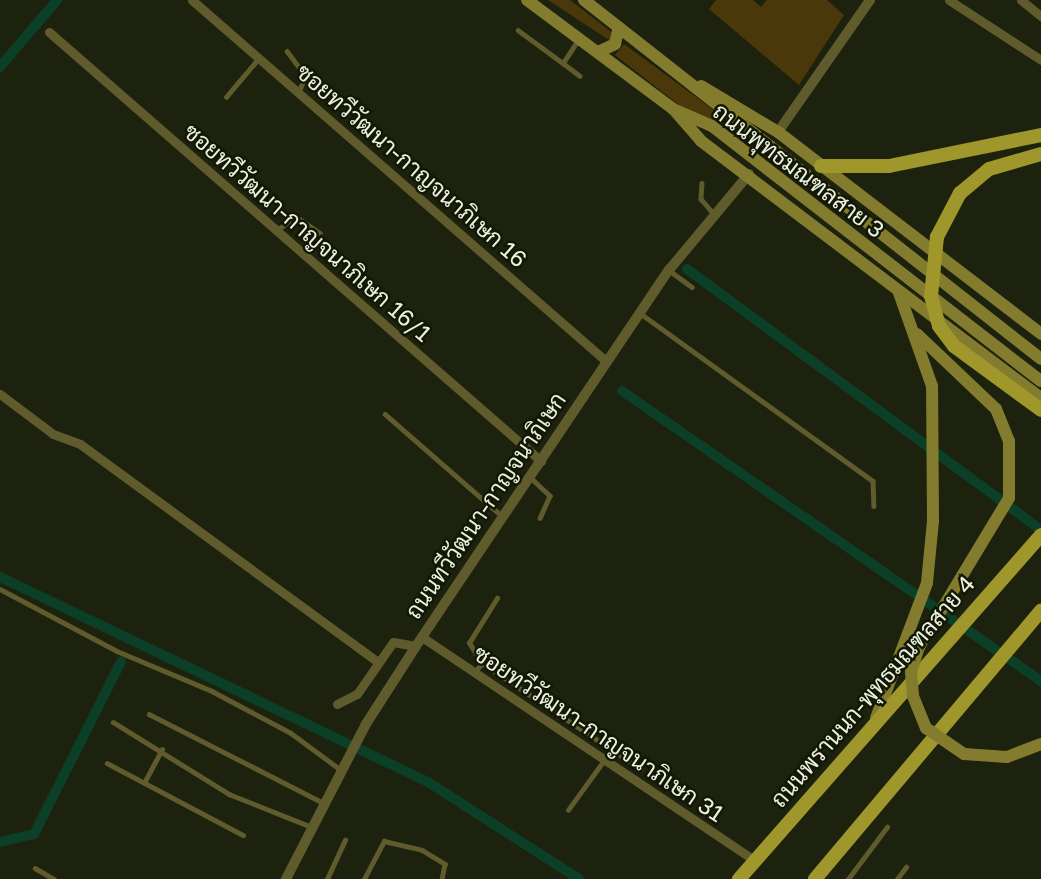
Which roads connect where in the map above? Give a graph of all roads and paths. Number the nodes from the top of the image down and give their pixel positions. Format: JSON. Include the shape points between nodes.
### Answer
{"nodes":[{"id":1,"x":192,"y":0,"type":"edge"},
{"id":2,"x":527,"y":0,"type":"edge"},
{"id":3,"x":584,"y":0,"type":"edge"},
{"id":4,"x":870,"y":0,"type":"edge"},
{"id":5,"x":949,"y":0,"type":"edge"},
{"id":6,"x":1021,"y":0,"type":"edge"},
{"id":7,"x":1041,"y":16,"type":"edge"},
{"id":8,"x":619,"y":27,"type":"junction"},
{"id":9,"x":518,"y":30,"type":"dead end"},
{"id":10,"x":49,"y":32,"type":"dead end"},
{"id":11,"x":579,"y":38,"type":"junction"},
{"id":12,"x":287,"y":51,"type":"dead end"},
{"id":13,"x":598,"y":52,"type":"junction"},
{"id":14,"x":260,"y":58,"type":"junction"},
{"id":15,"x":1041,"y":60,"type":"edge"},
{"id":16,"x":563,"y":63,"type":"junction"},
{"id":17,"x":580,"y":76,"type":"dead end"},
{"id":18,"x":694,"y":82,"type":"junction"},
{"id":19,"x":299,"y":92,"type":"junction"},
{"id":20,"x":226,"y":97,"type":"dead end"},
{"id":21,"x":673,"y":109,"type":"junction"},
{"id":22,"x":778,"y":132,"type":"junction"},
{"id":23,"x":1041,"y":135,"type":"edge"},
{"id":24,"x":1041,"y":154,"type":"edge"},
{"id":25,"x":821,"y":166,"type":"junction"},
{"id":26,"x":749,"y":174,"type":"junction"},
{"id":27,"x":702,"y":183,"type":"dead end"},
{"id":28,"x":715,"y":214,"type":"junction"},
{"id":29,"x":277,"y":230,"type":"junction"},
{"id":30,"x":320,"y":233,"type":"dead end"},
{"id":31,"x":669,"y":270,"type":"junction"},
{"id":32,"x":692,"y":286,"type":"dead end"},
{"id":33,"x":899,"y":293,"type":"junction"},
{"id":34,"x":639,"y":313,"type":"junction"},
{"id":35,"x":914,"y":331,"type":"junction"},
{"id":36,"x":1041,"y":334,"type":"edge"},
{"id":37,"x":1041,"y":359,"type":"edge"},
{"id":38,"x":606,"y":361,"type":"junction"},
{"id":39,"x":1041,"y":381,"type":"edge"},
{"id":40,"x":0,"y":394,"type":"edge"},
{"id":41,"x":1041,"y":398,"type":"edge"},
{"id":42,"x":1041,"y":410,"type":"edge"},
{"id":43,"x":385,"y":414,"type":"dead end"},
{"id":44,"x":541,"y":461,"type":"junction"},
{"id":45,"x":530,"y":477,"type":"junction"},
{"id":46,"x":874,"y":506,"type":"dead end"},
{"id":47,"x":503,"y":517,"type":"junction"},
{"id":48,"x":540,"y":518,"type":"dead end"},
{"id":49,"x":1041,"y":535,"type":"edge"},
{"id":50,"x":0,"y":589,"type":"edge"},
{"id":51,"x":497,"y":598,"type":"dead end"},
{"id":52,"x":1041,"y":611,"type":"edge"},
{"id":53,"x":419,"y":642,"type":"junction"},
{"id":54,"x":378,"y":662,"type":"junction"},
{"id":55,"x":482,"y":663,"type":"junction"},
{"id":56,"x":473,"y":673,"type":"junction"},
{"id":57,"x":337,"y":704,"type":"dead end"},
{"id":58,"x":149,"y":714,"type":"dead end"},
{"id":59,"x":876,"y":719,"type":"junction"},
{"id":60,"x":113,"y":722,"type":"dead end"},
{"id":61,"x":1041,"y":744,"type":"edge"},
{"id":62,"x":162,"y":749,"type":"junction"},
{"id":63,"x":107,"y":763,"type":"dead end"},
{"id":64,"x":603,"y":763,"type":"junction"},
{"id":65,"x":641,"y":769,"type":"dead end"},
{"id":66,"x":341,"y":771,"type":"junction"},
{"id":67,"x":144,"y":783,"type":"junction"},
{"id":68,"x":324,"y":803,"type":"junction"},
{"id":69,"x":568,"y":810,"type":"dead end"},
{"id":70,"x":887,"y":827,"type":"dead end"},
{"id":71,"x":313,"y":828,"type":"junction"},
{"id":72,"x":243,"y":835,"type":"dead end"},
{"id":73,"x":345,"y":840,"type":"dead end"},
{"id":74,"x":754,"y":860,"type":"junction"},
{"id":75,"x":906,"y":867,"type":"dead end"},
{"id":76,"x":35,"y":868,"type":"dead end"},
{"id":77,"x":54,"y":879,"type":"edge"},
{"id":78,"x":286,"y":879,"type":"edge"},
{"id":79,"x":327,"y":879,"type":"edge"},
{"id":80,"x":364,"y":879,"type":"edge"},
{"id":81,"x":442,"y":879,"type":"edge"},
{"id":82,"x":739,"y":879,"type":"edge"},
{"id":83,"x":815,"y":879,"type":"edge"},
{"id":84,"x":848,"y":879,"type":"edge"},
{"id":85,"x":897,"y":879,"type":"edge"}],
"edges":[{"from":1,"to":14,"type":"street","name":"ซอยทวีวัฒนา-กาญจนาภิเษก 16"},
{"from":2,"to":11,"type":"main road","name":"ถนนพุทธมณฑลสาย 3"},
{"from":3,"to":8,"type":"main road","name":"ถนนพุทธมณฑลสาย 3"},
{"from":4,"to":22,"type":"street"},
{"from":5,"to":15,"type":"street"},
{"from":6,"to":7,"type":"street"},
{"from":8,"to":13,"type":"main road","via":[[615,44]]},
{"from":8,"to":18,"type":"main road","name":"ถนนพุทธมณฑลสาย 3"},
{"from":9,"to":16,"type":"lane"},
{"from":10,"to":29,"type":"street","name":"ซอยทวีวัฒนา-กาญจนาภิเษก 16/1"},
{"from":11,"to":13,"type":"main road","name":"ถนนพุทธมณฑลสาย 3"},
{"from":11,"to":16,"type":"lane"},
{"from":12,"to":19,"type":"lane","via":[[306,75]]},
{"from":13,"to":21,"type":"main road","name":"ถนนพุทธมณฑลสาย 3"},
{"from":14,"to":19,"type":"street","name":"ซอยทวีวัฒนา-กาญจนาภิเษก 16"},
{"from":14,"to":20,"type":"lane"},
{"from":16,"to":17,"type":"lane"},
{"from":18,"to":22,"type":"main road"},
{"from":18,"to":37,"type":"main road","name":"ถนนพุทธมณฑลสาย 3","via":[[721,113]]},
{"from":19,"to":38,"type":"street","name":"ซอยทวีวัฒนา-กาญจนาภิเษก 16"},
{"from":21,"to":26,"type":"main road","via":[[701,141]]},
{"from":21,"to":39,"type":"main road","name":"ถนนพุทธมณฑลสาย 3","via":[[712,125]]},
{"from":22,"to":25,"type":"main road"},
{"from":23,"to":25,"type":"main road","via":[[879,168]]},
{"from":24,"to":42,"type":"main road","bridge":true,"via":[[1001,164],[960,193],[937,237],[930,296],[939,326],[954,346]]},
{"from":25,"to":36,"type":"main road"},
{"from":26,"to":28,"type":"street","name":"ถนนทวีวัฒนา-กาญจนาภิเษก"},
{"from":26,"to":33,"type":"main road"},
{"from":27,"to":28,"type":"lane","via":[[701,200]]},
{"from":28,"to":31,"type":"street","name":"ถนนทวีวัฒนา-กาญจนาภิเษก"},
{"from":29,"to":30,"type":"lane","via":[[297,217]]},
{"from":29,"to":44,"type":"street","name":"ซอยทวีวัฒนา-กาญจนาภิเษก 16/1"},
{"from":31,"to":32,"type":"lane"},
{"from":31,"to":34,"type":"street","name":"ถนนทวีวัฒนา-กาญจนาภิเษก"},
{"from":33,"to":35,"type":"main road"},
{"from":33,"to":41,"type":"main road"},
{"from":34,"to":38,"type":"street","name":"ถนนทวีวัฒนา-กาญจนาภิเษก"},
{"from":34,"to":46,"type":"lane","via":[[873,481]]},
{"from":35,"to":59,"type":"main road","via":[[932,386],[927,583]]},
{"from":35,"to":61,"type":"main road","bridge":true,"via":[[996,410],[1009,441],[1009,498],[919,647],[911,672],[913,696],[926,728],[964,754],[1007,757]]},
{"from":38,"to":44,"type":"street","name":"ถนนทวีวัฒนา-กาญจนาภิเษก"},
{"from":40,"to":54,"type":"street","via":[[53,434],[80,444]]},
{"from":43,"to":47,"type":"lane"},
{"from":44,"to":45,"type":"street","name":"ถนนทวีวัฒนา-กาญจนาภิเษก"},
{"from":45,"to":47,"type":"street","name":"ถนนทวีวัฒนา-กาญจนาภิเษก"},
{"from":45,"to":48,"type":"lane","via":[[550,496]]},
{"from":47,"to":53,"type":"street","name":"ถนนทวีวัฒนา-กาญจนาภิเษก"},
{"from":49,"to":59,"type":"main road","name":"ถนนพรานนก-พุทธมณฑลสาย 4"},
{"from":50,"to":66,"type":"lane","via":[[117,651],[212,691],[291,733]]},
{"from":51,"to":55,"type":"lane","via":[[469,643]]},
{"from":52,"to":83,"type":"main road"},
{"from":53,"to":54,"type":"street","via":[[393,642]]},
{"from":53,"to":56,"type":"street","name":"ซอยทวีวัฒนา-กาญจนาภิเษก 31"},
{"from":53,"to":66,"type":"street","name":"ถนนทวีวัฒนา-กาญจนาภิเษก"},
{"from":54,"to":57,"type":"street","via":[[357,694]]},
{"from":55,"to":56,"type":"lane"},
{"from":55,"to":65,"type":"lane"},
{"from":56,"to":64,"type":"street","name":"ซอยทวีวัฒนา-กาญจนาภิเษก 31"},
{"from":58,"to":68,"type":"lane"},
{"from":59,"to":74,"type":"main road","name":"ถนนพรานนก-พุทธมณฑลสาย 4"},
{"from":60,"to":62,"type":"lane"},
{"from":62,"to":67,"type":"lane"},
{"from":62,"to":71,"type":"lane","via":[[229,794]]},
{"from":63,"to":67,"type":"lane"},
{"from":64,"to":69,"type":"lane"},
{"from":64,"to":74,"type":"street","name":"ซอยทวีวัฒนา-กาญจนาภิเษก 31"},
{"from":66,"to":68,"type":"street","name":"ถนนทวีวัฒนา-กาญจนาภิเษก"},
{"from":67,"to":72,"type":"lane"},
{"from":68,"to":71,"type":"street","name":"ถนนทวีวัฒนา-กาญจนาภิเษก"},
{"from":70,"to":84,"type":"lane"},
{"from":71,"to":78,"type":"street","name":"ถนนทวีวัฒนา-กาญจนาภิเษก"},
{"from":73,"to":79,"type":"lane"},
{"from":74,"to":82,"type":"main road","name":"ถนนพรานนก-พุทธมณฑลสาย 4"},
{"from":75,"to":85,"type":"lane"},
{"from":76,"to":77,"type":"lane"},
{"from":80,"to":81,"type":"lane","via":[[384,841],[422,850],[446,864]]}]}
